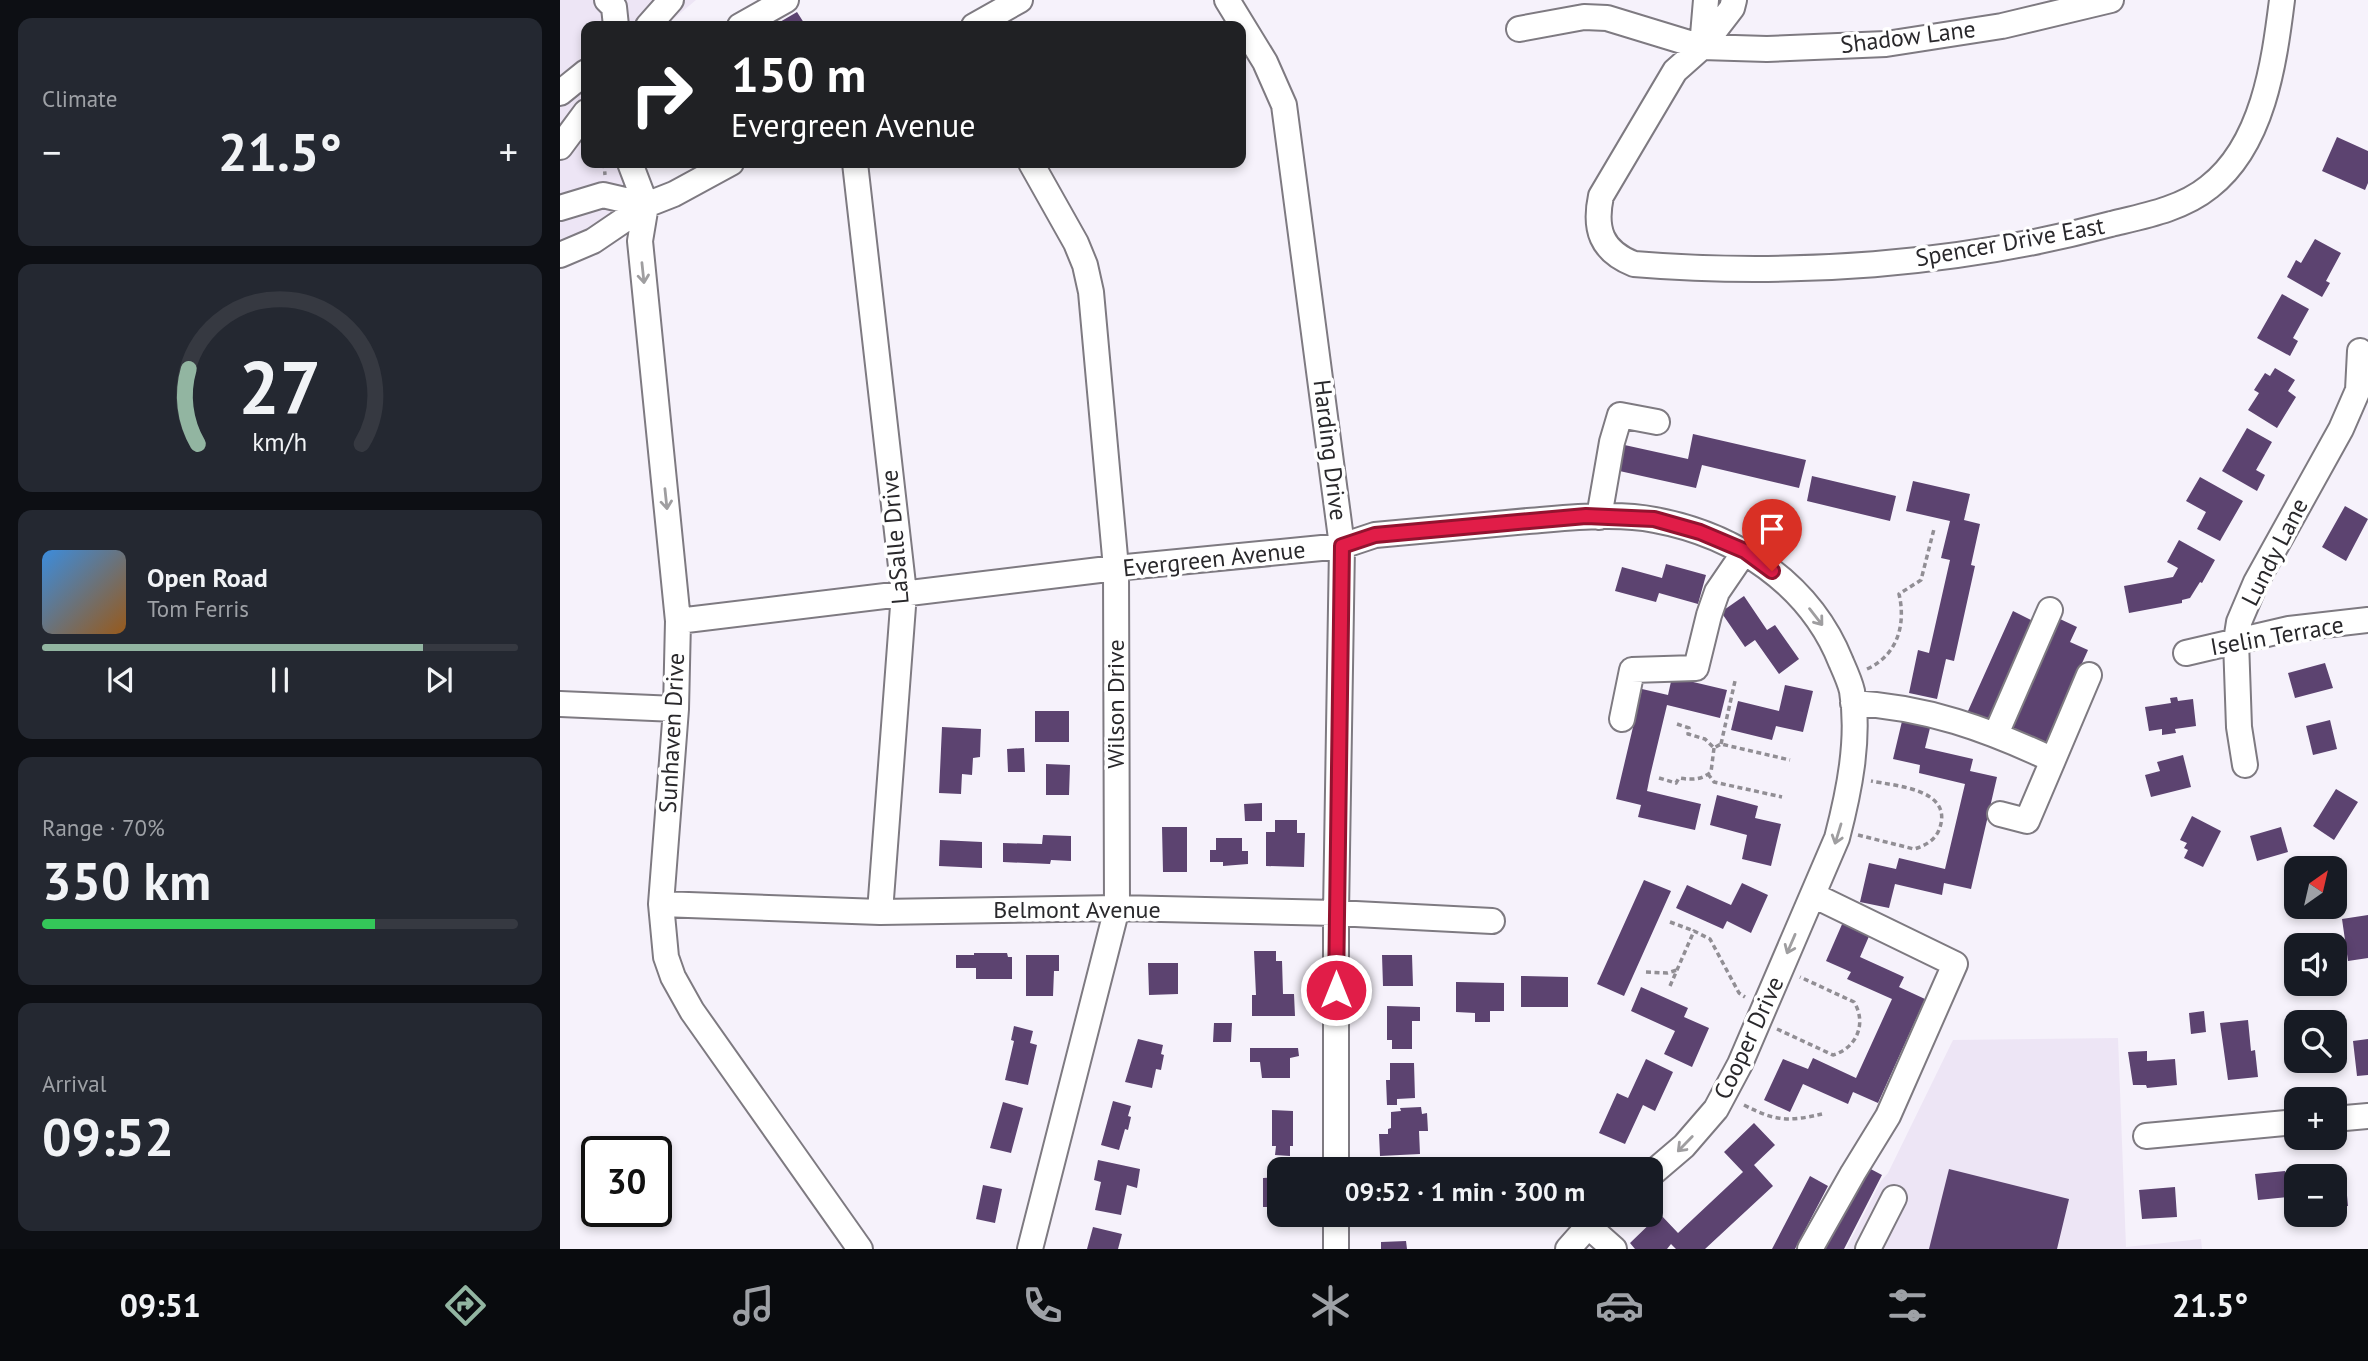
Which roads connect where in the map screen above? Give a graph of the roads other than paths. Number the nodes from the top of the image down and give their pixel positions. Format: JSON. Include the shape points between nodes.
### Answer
{"nodes":[{"id":1,"x":607,"y":0,"type":"edge"},
{"id":2,"x":671,"y":0,"type":"edge"},
{"id":3,"x":786,"y":0,"type":"edge"},
{"id":4,"x":1020,"y":0,"type":"edge"},
{"id":5,"x":1227,"y":0,"type":"edge"},
{"id":6,"x":1706,"y":0,"type":"edge"},
{"id":7,"x":1734,"y":0,"type":"edge"},
{"id":8,"x":2111,"y":0,"type":"edge"},
{"id":9,"x":2282,"y":0,"type":"edge"},
{"id":10,"x":615,"y":21,"type":"edge"},
{"id":11,"x":652,"y":21,"type":"edge"},
{"id":12,"x":749,"y":21,"type":"edge"},
{"id":13,"x":983,"y":21,"type":"edge"},
{"id":14,"x":1240,"y":21,"type":"edge"},
{"id":15,"x":1519,"y":29,"type":"dead end"},
{"id":16,"x":1246,"y":31,"type":"edge"},
{"id":17,"x":1702,"y":47,"type":"junction"},
{"id":18,"x":581,"y":76,"type":"edge"},
{"id":19,"x":560,"y":93,"type":"edge"},
{"id":20,"x":581,"y":119,"type":"edge"},
{"id":21,"x":560,"y":147,"type":"edge"},
{"id":22,"x":632,"y":168,"type":"edge"},
{"id":23,"x":722,"y":168,"type":"edge"},
{"id":24,"x":856,"y":168,"type":"edge"},
{"id":25,"x":1034,"y":168,"type":"edge"},
{"id":26,"x":646,"y":205,"type":"junction"},
{"id":27,"x":560,"y":208,"type":"edge"},
{"id":28,"x":560,"y":255,"type":"edge"},
{"id":29,"x":2360,"y":351,"type":"dead end"},
{"id":30,"x":1657,"y":422,"type":"dead end"},
{"id":31,"x":1599,"y":517,"type":"junction"},
{"id":32,"x":1342,"y":546,"type":"junction"},
{"id":33,"x":1745,"y":551,"type":"junction"},
{"id":34,"x":1116,"y":568,"type":"junction"},
{"id":35,"x":904,"y":593,"type":"junction"},
{"id":36,"x":2050,"y":610,"type":"dead end"},
{"id":37,"x":2368,"y":620,"type":"edge"},
{"id":38,"x":678,"y":621,"type":"junction"},
{"id":39,"x":2236,"y":641,"type":"junction"},
{"id":40,"x":2186,"y":653,"type":"dead end"},
{"id":41,"x":2089,"y":675,"type":"dead end"},
{"id":42,"x":1853,"y":703,"type":"junction"},
{"id":43,"x":560,"y":705,"type":"edge"},
{"id":44,"x":676,"y":709,"type":"junction"},
{"id":45,"x":1622,"y":719,"type":"dead end"},
{"id":46,"x":1996,"y":734,"type":"junction"},
{"id":47,"x":2053,"y":761,"type":"junction"},
{"id":48,"x":2245,"y":765,"type":"dead end"},
{"id":49,"x":2000,"y":814,"type":"dead end"},
{"id":50,"x":1815,"y":888,"type":"junction"},
{"id":51,"x":661,"y":904,"type":"junction"},
{"id":52,"x":1117,"y":908,"type":"junction"},
{"id":53,"x":880,"y":912,"type":"junction"},
{"id":54,"x":1336,"y":913,"type":"junction"},
{"id":55,"x":1492,"y":920,"type":"dead end"},
{"id":56,"x":2368,"y":1116,"type":"edge"},
{"id":57,"x":2347,"y":1118,"type":"edge"},
{"id":58,"x":2284,"y":1123,"type":"edge"},
{"id":59,"x":2146,"y":1136,"type":"dead end"},
{"id":60,"x":1336,"y":1157,"type":"edge"},
{"id":61,"x":1663,"y":1164,"type":"edge"},
{"id":62,"x":1894,"y":1198,"type":"dead end"},
{"id":63,"x":1336,"y":1227,"type":"edge"},
{"id":64,"x":1588,"y":1227,"type":"edge"},
{"id":65,"x":1599,"y":1227,"type":"edge"},
{"id":66,"x":860,"y":1249,"type":"edge"},
{"id":67,"x":1030,"y":1249,"type":"edge"},
{"id":68,"x":1336,"y":1249,"type":"edge"},
{"id":69,"x":1568,"y":1249,"type":"edge"},
{"id":70,"x":1614,"y":1249,"type":"edge"},
{"id":71,"x":1810,"y":1249,"type":"edge"},
{"id":72,"x":1868,"y":1249,"type":"edge"}],
"edges":[{"from":1,"to":10,"type":"street","via":[[614,7]]},
{"from":2,"to":11,"type":"street"},
{"from":3,"to":12,"type":"street"},
{"from":4,"to":13,"type":"street"},
{"from":5,"to":14,"type":"street","name":"Harding Drive"},
{"from":6,"to":17,"type":"street"},
{"from":7,"to":17,"type":"street"},
{"from":8,"to":17,"type":"street","name":"Shadow Lane","via":[[2002,26],[1886,44]]},
{"from":9,"to":17,"type":"street","name":"Spencer Drive East","via":[[2266,88],[2253,129],[2236,160],[2209,187],[2181,204],[2060,238],[1940,259],[1750,271],[1634,264],[1618,258],[1605,245],[1600,231],[1601,196],[1675,71]]},
{"from":15,"to":17,"type":"street","name":"Shadow Lane","via":[[1584,17],[1607,18]]},
{"from":16,"to":32,"type":"street","name":"Harding Drive","via":[[1284,104]]},
{"from":18,"to":19,"type":"street"},
{"from":20,"to":21,"type":"street"},
{"from":22,"to":26,"type":"street"},
{"from":23,"to":26,"type":"street"},
{"from":24,"to":35,"type":"street","name":"LaSalle Drive"},
{"from":25,"to":34,"type":"street","name":"Wilson Drive","via":[[1086,265]]},
{"from":26,"to":27,"type":"street","via":[[603,195]]},
{"from":26,"to":28,"type":"street","via":[[593,241]]},
{"from":26,"to":38,"type":"street","name":"Sunhaven Drive","one_way":true,"via":[[640,241]]},
{"from":29,"to":39,"type":"street","name":"Lundy Lane","via":[[2358,390],[2256,582]]},
{"from":30,"to":31,"type":"street","via":[[1620,415]]},
{"from":31,"to":32,"type":"street","name":"Evergreen Avenue","via":[[1375,535]]},
{"from":31,"to":33,"type":"street","name":"Evergreen Avenue","via":[[1654,519]]},
{"from":32,"to":34,"type":"street","name":"Evergreen Avenue"},
{"from":32,"to":54,"type":"street","name":"Harding Drive"},
{"from":33,"to":42,"type":"street","name":"Evergreen Avenue","one_way":true,"via":[[1802,599],[1830,635]]},
{"from":33,"to":45,"type":"street","via":[[1717,592],[1696,668],[1632,670]]},
{"from":34,"to":35,"type":"street","name":"Evergreen Avenue"},
{"from":34,"to":52,"type":"street","name":"Wilson Drive"},
{"from":35,"to":38,"type":"street","name":"Evergreen Avenue"},
{"from":35,"to":53,"type":"street","name":"LaSalle Drive"},
{"from":36,"to":46,"type":"street"},
{"from":37,"to":39,"type":"street","name":"Iselin Terrace","via":[[2288,629]]},
{"from":38,"to":44,"type":"street","name":"Sunhaven Drive"},
{"from":39,"to":40,"type":"street","name":"Iselin Terrace"},
{"from":39,"to":48,"type":"street","name":"Lundy Lane"},
{"from":41,"to":47,"type":"street"},
{"from":42,"to":46,"type":"street","via":[[1937,715]]},
{"from":42,"to":50,"type":"street","name":"Evergreen Avenue","one_way":true,"via":[[1847,800],[1837,838]]},
{"from":43,"to":44,"type":"street"},
{"from":44,"to":51,"type":"street","name":"Sunhaven Drive"},
{"from":46,"to":47,"type":"street"},
{"from":47,"to":49,"type":"street","via":[[2027,821]]},
{"from":50,"to":61,"type":"street","name":"Cooper Drive","one_way":true,"via":[[1740,1065],[1716,1108]]},
{"from":50,"to":71,"type":"street","via":[[1955,964],[1888,1116]]},
{"from":51,"to":53,"type":"street","name":"Belmont Avenue"},
{"from":51,"to":66,"type":"street","name":"Sunhaven Drive","via":[[666,957],[692,1011]]},
{"from":52,"to":53,"type":"street","name":"Belmont Avenue"},
{"from":52,"to":54,"type":"street","name":"Belmont Avenue"},
{"from":52,"to":67,"type":"street","name":"Wilson Drive"},
{"from":54,"to":55,"type":"street","name":"Belmont Avenue"},
{"from":54,"to":60,"type":"street","name":"Harding Drive"},
{"from":56,"to":57,"type":"street"},
{"from":58,"to":59,"type":"street"},
{"from":62,"to":72,"type":"street"},
{"from":63,"to":68,"type":"street"},
{"from":64,"to":69,"type":"street"},
{"from":65,"to":70,"type":"street"}]}
